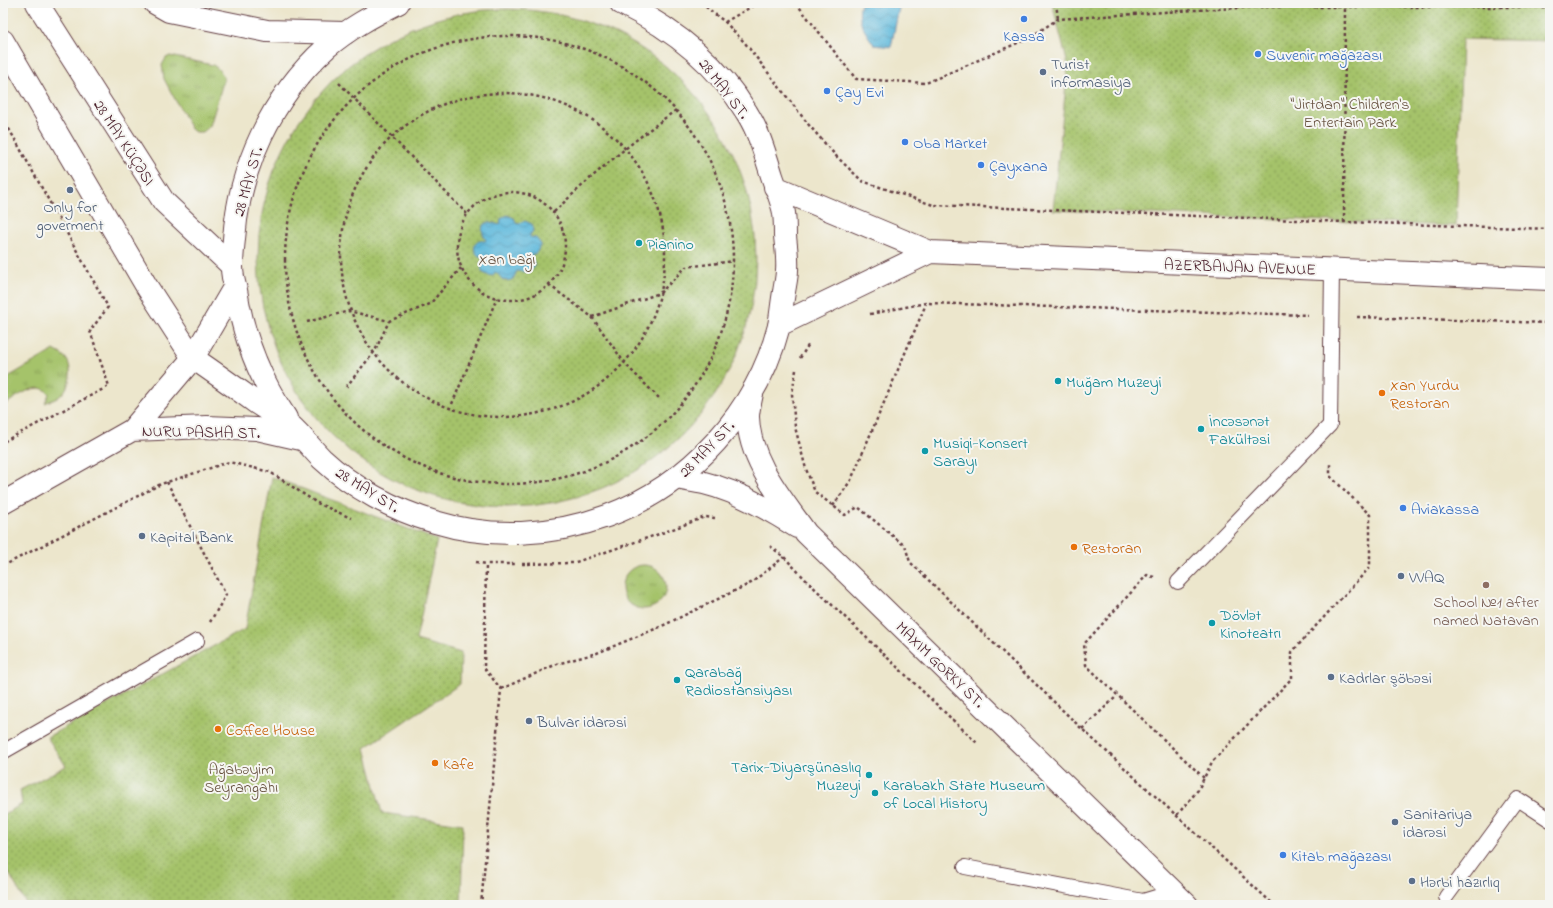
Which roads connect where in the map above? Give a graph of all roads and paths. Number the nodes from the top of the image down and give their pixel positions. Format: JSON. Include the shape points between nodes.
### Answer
{"nodes":[{"id":1,"x":37,"y":3,"type":"edge"},
{"id":2,"x":155,"y":3,"type":"edge"},
{"id":3,"x":398,"y":3,"type":"edge"},
{"id":4,"x":621,"y":3,"type":"edge"},
{"id":5,"x":701,"y":3,"type":"edge"},
{"id":6,"x":758,"y":3,"type":"edge"},
{"id":7,"x":796,"y":3,"type":"edge"},
{"id":8,"x":1056,"y":3,"type":"edge"},
{"id":9,"x":1261,"y":3,"type":"edge"},
{"id":10,"x":1345,"y":5,"type":"edge"},
{"id":11,"x":1261,"y":7,"type":"junction"},
{"id":12,"x":1550,"y":7,"type":"edge"},
{"id":13,"x":1058,"y":19,"type":"junction"},
{"id":14,"x":725,"y":22,"type":"junction"},
{"id":15,"x":345,"y":33,"type":"junction"},
{"id":16,"x":3,"y":41,"type":"edge"},
{"id":17,"x":338,"y":83,"type":"dead end"},
{"id":18,"x":353,"y":98,"type":"junction"},
{"id":19,"x":676,"y":110,"type":"junction"},
{"id":20,"x":3,"y":118,"type":"edge"},
{"id":21,"x":390,"y":135,"type":"junction"},
{"id":22,"x":623,"y":149,"type":"junction"},
{"id":23,"x":775,"y":187,"type":"junction"},
{"id":24,"x":554,"y":212,"type":"junction"},
{"id":25,"x":467,"y":215,"type":"junction"},
{"id":26,"x":1344,"y":222,"type":"junction"},
{"id":27,"x":1550,"y":229,"type":"edge"},
{"id":28,"x":930,"y":252,"type":"junction"},
{"id":29,"x":734,"y":261,"type":"junction"},
{"id":30,"x":461,"y":268,"type":"junction"},
{"id":31,"x":1332,"y":270,"type":"junction"},
{"id":32,"x":233,"y":276,"type":"junction"},
{"id":33,"x":1550,"y":279,"type":"edge"},
{"id":34,"x":549,"y":286,"type":"junction"},
{"id":35,"x":660,"y":293,"type":"junction"},
{"id":36,"x":497,"y":298,"type":"junction"},
{"id":37,"x":926,"y":303,"type":"junction"},
{"id":38,"x":349,"y":311,"type":"junction"},
{"id":39,"x":866,"y":315,"type":"dead end"},
{"id":40,"x":1332,"y":316,"type":"junction"},
{"id":41,"x":592,"y":317,"type":"junction"},
{"id":42,"x":389,"y":321,"type":"junction"},
{"id":43,"x":307,"y":322,"type":"dead end"},
{"id":44,"x":1550,"y":323,"type":"edge"},
{"id":45,"x":779,"y":325,"type":"junction"},
{"id":46,"x":814,"y":340,"type":"dead end"},
{"id":47,"x":376,"y":351,"type":"junction"},
{"id":48,"x":193,"y":358,"type":"junction"},
{"id":49,"x":626,"y":365,"type":"junction"},
{"id":50,"x":405,"y":379,"type":"dead end"},
{"id":51,"x":346,"y":387,"type":"dead end"},
{"id":52,"x":424,"y":392,"type":"dead end"},
{"id":53,"x":752,"y":393,"type":"junction"},
{"id":54,"x":438,"y":398,"type":"dead end"},
{"id":55,"x":661,"y":400,"type":"dead end"},
{"id":56,"x":445,"y":401,"type":"dead end"},
{"id":57,"x":452,"y":404,"type":"junction"},
{"id":58,"x":459,"y":406,"type":"dead end"},
{"id":59,"x":474,"y":410,"type":"dead end"},
{"id":60,"x":1330,"y":425,"type":"junction"},
{"id":61,"x":132,"y":430,"type":"junction"},
{"id":62,"x":297,"y":433,"type":"junction"},
{"id":63,"x":3,"y":442,"type":"edge"},
{"id":64,"x":676,"y":478,"type":"junction"},
{"id":65,"x":167,"y":482,"type":"junction"},
{"id":66,"x":3,"y":503,"type":"edge"},
{"id":67,"x":832,"y":506,"type":"junction"},
{"id":68,"x":352,"y":519,"type":"dead end"},
{"id":69,"x":718,"y":519,"type":"dead end"},
{"id":70,"x":806,"y":533,"type":"junction"},
{"id":71,"x":768,"y":545,"type":"dead end"},
{"id":72,"x":784,"y":557,"type":"junction"},
{"id":73,"x":473,"y":561,"type":"dead end"},
{"id":74,"x":486,"y":564,"type":"junction"},
{"id":75,"x":3,"y":566,"type":"edge"},
{"id":76,"x":1178,"y":582,"type":"joint"},
{"id":77,"x":197,"y":641,"type":"joint"},
{"id":78,"x":501,"y":688,"type":"junction"},
{"id":79,"x":1117,"y":696,"type":"junction"},
{"id":80,"x":1082,"y":729,"type":"junction"},
{"id":81,"x":984,"y":749,"type":"dead end"},
{"id":82,"x":3,"y":752,"type":"edge"},
{"id":83,"x":1204,"y":778,"type":"junction"},
{"id":84,"x":1177,"y":815,"type":"junction"},
{"id":85,"x":1550,"y":820,"type":"edge"},
{"id":86,"x":965,"y":867,"type":"dead end"},
{"id":87,"x":1446,"y":897,"type":"dead end"},
{"id":88,"x":1180,"y":898,"type":"edge"},
{"id":89,"x":481,"y":905,"type":"edge"},
{"id":90,"x":1274,"y":905,"type":"edge"}],
"edges":[{"from":1,"to":32,"type":"main road","name":"28 MAY KÜÇƏSI","via":[[164,202]]},
{"from":2,"to":15,"type":"main road","via":[[169,11],[267,31]]},
{"from":3,"to":15,"type":"main road","name":"28 MAY ST."},
{"from":4,"to":23,"type":"main road","name":"28 MAY ST.","via":[[670,30],[716,71],[747,113],[759,135]]},
{"from":5,"to":14,"type":"path"},
{"from":6,"to":14,"type":"path"},
{"from":7,"to":13,"type":"path","via":[[856,79],[926,84],[1030,38]]},
{"from":8,"to":13,"type":"path"},
{"from":9,"to":11,"type":"path"},
{"from":10,"to":11,"type":"path"},
{"from":10,"to":12,"type":"path"},
{"from":10,"to":26,"type":"path"},
{"from":11,"to":13,"type":"path"},
{"from":14,"to":26,"type":"path","via":[[745,43],[808,124],[862,181],[933,205]]},
{"from":15,"to":32,"type":"main road","name":"28 MAY ST.","via":[[326,48],[290,88],[259,139],[240,196],[235,226]]},
{"from":16,"to":48,"type":"main road","via":[[147,287]]},
{"from":17,"to":18,"type":"path"},
{"from":18,"to":19,"type":"path","via":[[381,75],[412,57],[446,44],[474,38],[517,35],[552,39],[588,49],[620,65],[650,85]]},
{"from":18,"to":21,"type":"path"},
{"from":18,"to":29,"type":"path","via":[[330,124],[311,153],[297,185],[288,218],[286,287],[293,322],[303,348],[315,373],[331,396],[360,427],[412,462],[452,476],[480,482],[514,484],[549,481],[584,472],[616,458],[645,440],[689,396],[717,347],[732,291]]},
{"from":19,"to":22,"type":"path"},
{"from":19,"to":29,"type":"path","via":[[691,128],[714,168],[729,212]]},
{"from":20,"to":63,"type":"path","via":[[108,307],[90,331],[109,386]]},
{"from":21,"to":22,"type":"path","via":[[406,122],[436,105],[469,96],[502,93],[536,97],[568,109]]},
{"from":21,"to":25,"type":"path"},
{"from":21,"to":38,"type":"path","via":[[361,172],[347,202],[340,235],[340,270]]},
{"from":22,"to":24,"type":"path"},
{"from":22,"to":35,"type":"path","via":[[650,185],[662,216],[668,250]]},
{"from":23,"to":28,"type":"main road"},
{"from":23,"to":45,"type":"main road","name":"28 MAY ST.","via":[[784,213],[787,269]]},
{"from":24,"to":25,"type":"path","via":[[542,201],[527,194],[511,191],[494,194],[480,201]]},
{"from":24,"to":34,"type":"path","via":[[562,226],[566,242],[559,273]]},
{"from":25,"to":30,"type":"path","via":[[459,232],[457,250]]},
{"from":26,"to":27,"type":"path"},
{"from":28,"to":31,"type":"main road","name":"AZERBAIJAN AVENUE"},
{"from":28,"to":45,"type":"main road"},
{"from":29,"to":35,"type":"path","via":[[686,267]]},
{"from":30,"to":36,"type":"path","via":[[471,283],[484,293]]},
{"from":30,"to":42,"type":"path","via":[[430,304]]},
{"from":31,"to":33,"type":"main road","name":"AZERBAIJAN AVENUE"},
{"from":31,"to":40,"type":"lane"},
{"from":32,"to":48,"type":"main road","name":"NURU PASHA ST."},
{"from":32,"to":62,"type":"main road","name":"28 MAY ST.","via":[[242,324],[256,364],[265,384]]},
{"from":34,"to":36,"type":"path","via":[[535,295],[518,300]]},
{"from":34,"to":41,"type":"path"},
{"from":35,"to":41,"type":"path"},
{"from":35,"to":49,"type":"path","via":[[657,316],[641,346]]},
{"from":36,"to":57,"type":"path"},
{"from":37,"to":39,"type":"path"},
{"from":37,"to":40,"type":"path"},
{"from":37,"to":67,"type":"path","via":[[851,480]]},
{"from":38,"to":42,"type":"path"},
{"from":38,"to":43,"type":"path"},
{"from":38,"to":47,"type":"path","via":[[354,324]]},
{"from":40,"to":44,"type":"path"},
{"from":40,"to":60,"type":"lane"},
{"from":41,"to":49,"type":"path"},
{"from":42,"to":47,"type":"path"},
{"from":45,"to":53,"type":"main road","name":"28 MAY ST.","via":[[768,360]]},
{"from":46,"to":67,"type":"path","via":[[797,364],[792,394],[795,427],[815,492]]},
{"from":47,"to":50,"type":"path","via":[[393,371]]},
{"from":47,"to":51,"type":"path"},
{"from":48,"to":61,"type":"main road","name":"NURU PASHA ST."},
{"from":48,"to":62,"type":"main road"},
{"from":49,"to":55,"type":"path"},
{"from":49,"to":59,"type":"path","via":[[593,393],[562,408],[529,415],[495,416]]},
{"from":52,"to":54,"type":"path"},
{"from":53,"to":64,"type":"main road","name":"28 MAY ST.","via":[[729,428],[701,458]]},
{"from":53,"to":70,"type":"main road","name":"MAXIM GORKY ST.","via":[[748,416],[750,436],[761,465]]},
{"from":56,"to":57,"type":"path"},
{"from":57,"to":58,"type":"path"},
{"from":60,"to":76,"type":"lane"},
{"from":60,"to":83,"type":"path","via":[[1330,476],[1370,515],[1370,567],[1292,652],[1292,678],[1212,762]]},
{"from":61,"to":62,"type":"main road","name":"NURU PASHA ST.","via":[[207,427]]},
{"from":61,"to":66,"type":"main road"},
{"from":62,"to":64,"type":"main road","name":"28 MAY ST.","via":[[324,460],[376,497],[434,522],[472,530],[529,533],[592,521],[650,496]]},
{"from":64,"to":70,"type":"main road","via":[[727,490],[772,511]]},
{"from":65,"to":68,"type":"path","via":[[229,462],[270,472],[317,503]]},
{"from":65,"to":75,"type":"path"},
{"from":65,"to":77,"type":"path","via":[[226,596]]},
{"from":67,"to":80,"type":"path","via":[[845,515],[858,508],[905,546],[910,562]]},
{"from":69,"to":74,"type":"path","via":[[705,517],[572,563]]},
{"from":70,"to":88,"type":"main road","name":"MAXIM GORKY ST."},
{"from":71,"to":72,"type":"path"},
{"from":72,"to":78,"type":"path","via":[[751,583],[660,627],[598,653],[557,664]]},
{"from":72,"to":81,"type":"path"},
{"from":73,"to":74,"type":"path"},
{"from":74,"to":78,"type":"path","via":[[484,668]]},
{"from":76,"to":79,"type":"path","via":[[1147,576],[1084,644],[1086,665]]},
{"from":77,"to":82,"type":"lane"},
{"from":78,"to":89,"type":"path"},
{"from":79,"to":80,"type":"path"},
{"from":79,"to":83,"type":"path"},
{"from":80,"to":84,"type":"path"},
{"from":83,"to":84,"type":"path","via":[[1198,790]]},
{"from":84,"to":90,"type":"path"},
{"from":85,"to":87,"type":"lane","via":[[1518,799]]},
{"from":86,"to":88,"type":"lane","via":[[1143,902]]}]}
